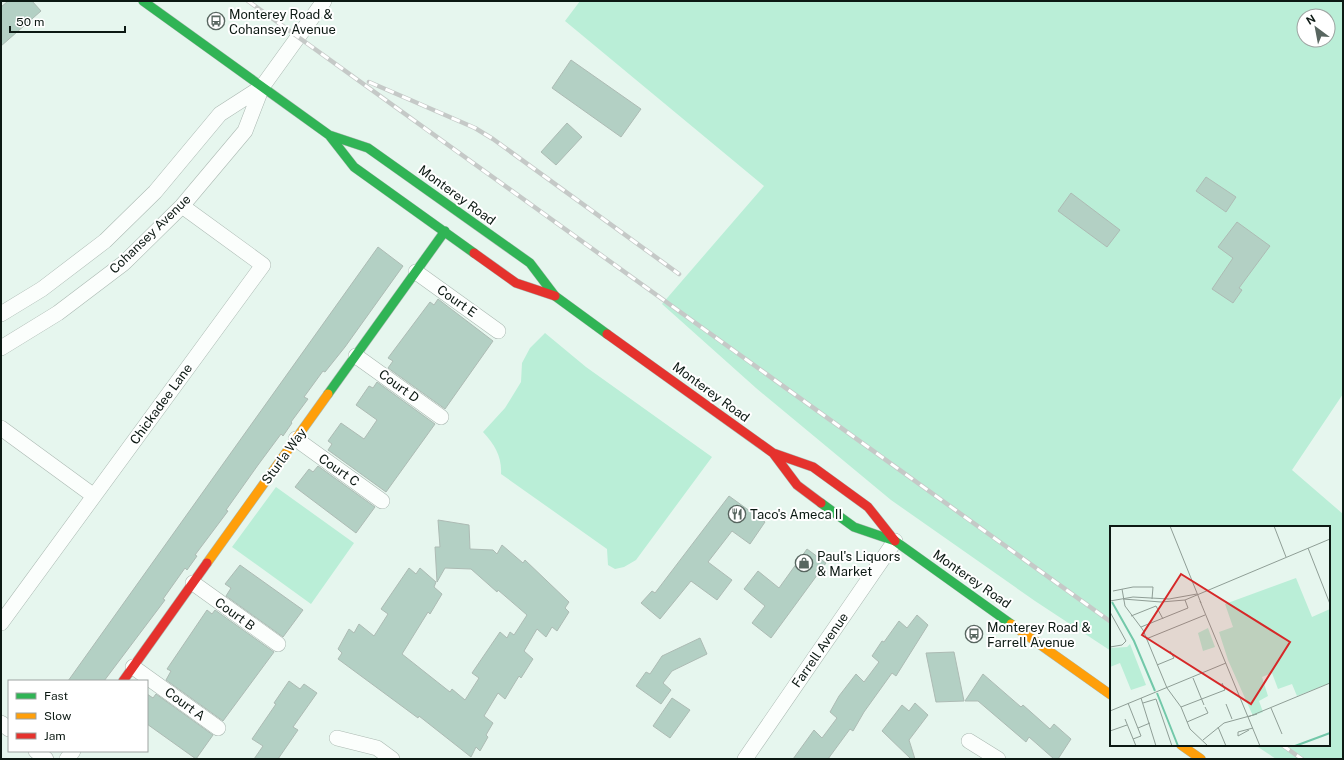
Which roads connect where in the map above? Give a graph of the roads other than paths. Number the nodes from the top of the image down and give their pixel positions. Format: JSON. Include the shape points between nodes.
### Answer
{"nodes":[{"id":1,"x":143,"y":1,"type":"edge"},
{"id":2,"x":324,"y":1,"type":"edge"},
{"id":3,"x":262,"y":87,"type":"junction"},
{"id":4,"x":329,"y":135,"type":"junction"},
{"id":5,"x":182,"y":206,"type":"junction"},
{"id":6,"x":446,"y":231,"type":"junction"},
{"id":7,"x":416,"y":272,"type":"junction"},
{"id":8,"x":555,"y":296,"type":"junction"},
{"id":9,"x":1,"y":314,"type":"edge"},
{"id":10,"x":498,"y":331,"type":"dead end"},
{"id":11,"x":1,"y":348,"type":"edge"},
{"id":12,"x":356,"y":356,"type":"junction"},
{"id":13,"x":441,"y":417,"type":"dead end"},
{"id":14,"x":1,"y":428,"type":"edge"},
{"id":15,"x":296,"y":439,"type":"junction"},
{"id":16,"x":773,"y":453,"type":"junction"},
{"id":17,"x":94,"y":496,"type":"junction"},
{"id":18,"x":382,"y":501,"type":"dead end"},
{"id":19,"x":895,"y":541,"type":"junction"},
{"id":20,"x":193,"y":583,"type":"junction"},
{"id":21,"x":1,"y":623,"type":"edge"},
{"id":22,"x":278,"y":644,"type":"dead end"},
{"id":23,"x":133,"y":667,"type":"junction"},
{"id":24,"x":124,"y":680,"type":"edge"},
{"id":25,"x":1110,"y":693,"type":"edge"},
{"id":26,"x":218,"y":728,"type":"dead end"},
{"id":27,"x":337,"y":738,"type":"dead end"},
{"id":28,"x":969,"y":741,"type":"dead end"},
{"id":29,"x":1182,"y":746,"type":"edge"},
{"id":30,"x":37,"y":752,"type":"edge"},
{"id":31,"x":46,"y":759,"type":"edge"},
{"id":32,"x":392,"y":759,"type":"edge"},
{"id":33,"x":745,"y":759,"type":"edge"},
{"id":34,"x":998,"y":759,"type":"edge"},
{"id":35,"x":1201,"y":759,"type":"edge"}],
"edges":[{"from":1,"to":3,"type":"main road","name":"Monterey Road"},
{"from":2,"to":3,"type":"street","name":"Cohansey Avenue"},
{"from":3,"to":4,"type":"main road","name":"Monterey Road"},
{"from":3,"to":5,"type":"street","name":"Cohansey Avenue","via":[[246,131]]},
{"from":3,"to":9,"type":"street","name":"Cohansey Avenue","via":[[220,114],[155,192],[105,241],[42,289]]},
{"from":4,"to":6,"type":"main road","name":"Monterey Road","via":[[354,167]]},
{"from":4,"to":8,"type":"main road","name":"Monterey Road","via":[[368,148],[530,263]]},
{"from":5,"to":11,"type":"street","name":"Cohansey Avenue","via":[[124,263],[58,313]]},
{"from":5,"to":17,"type":"street","name":"Chickadee Lane","via":[[263,265]]},
{"from":6,"to":7,"type":"main road","name":"Sturla Way"},
{"from":6,"to":8,"type":"main road","name":"Monterey Road","via":[[516,282]]},
{"from":7,"to":10,"type":"street","name":"Court E"},
{"from":7,"to":12,"type":"main road","name":"Sturla Way"},
{"from":8,"to":16,"type":"main road","name":"Monterey Road"},
{"from":12,"to":13,"type":"street","name":"Court D"},
{"from":12,"to":15,"type":"main road","name":"Sturla Way"},
{"from":14,"to":17,"type":"street"},
{"from":15,"to":18,"type":"street","name":"Court C"},
{"from":15,"to":20,"type":"main road","name":"Sturla Way"},
{"from":16,"to":19,"type":"main road","name":"Monterey Road","via":[[813,467],[868,507]]},
{"from":16,"to":19,"type":"main road","name":"Monterey Road","via":[[797,485],[854,527]]},
{"from":17,"to":21,"type":"street","name":"Chickadee Lane"},
{"from":19,"to":25,"type":"main road","name":"Monterey Road"},
{"from":19,"to":33,"type":"street","name":"Farrell Avenue"},
{"from":20,"to":22,"type":"street","name":"Court B"},
{"from":20,"to":23,"type":"main road","name":"Sturla Way"},
{"from":23,"to":24,"type":"main road","name":"Sturla Way"},
{"from":23,"to":26,"type":"street","name":"Court A"},
{"from":27,"to":32,"type":"street","via":[[377,748]]},
{"from":28,"to":34,"type":"street"},
{"from":29,"to":35,"type":"main road"},
{"from":30,"to":31,"type":"street"}]}
